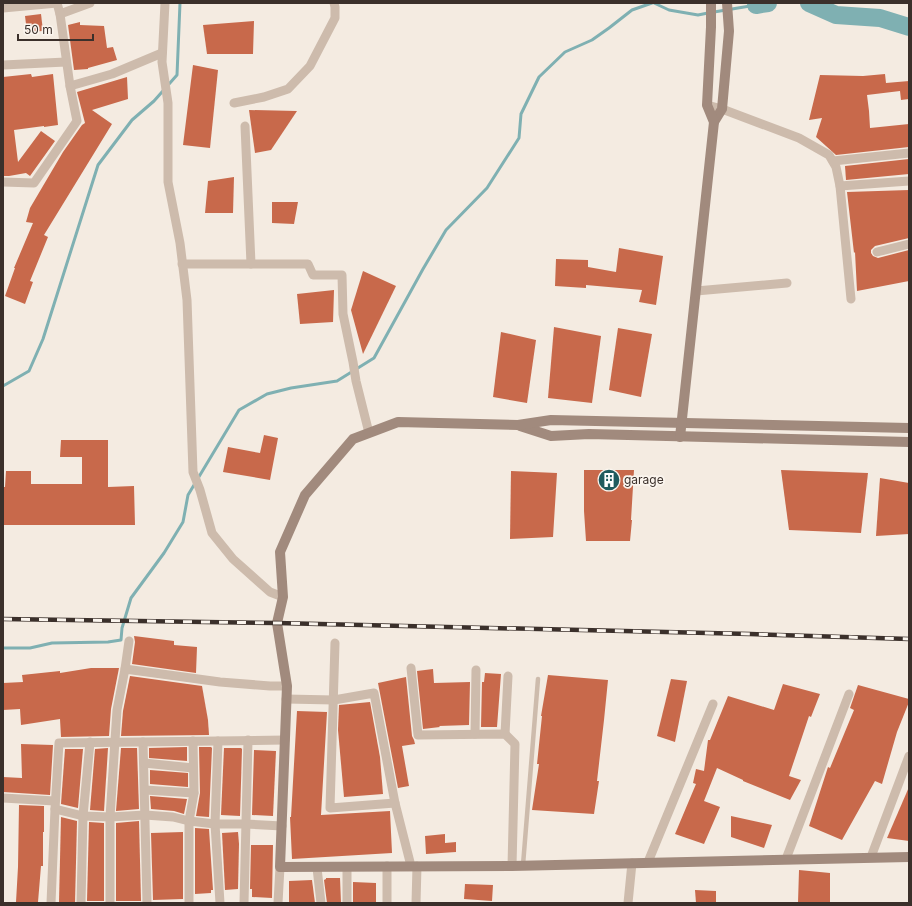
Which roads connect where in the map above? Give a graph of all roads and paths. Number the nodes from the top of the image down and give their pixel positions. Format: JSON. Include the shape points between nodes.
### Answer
{"nodes":[{"id":1,"x":57,"y":3,"type":"edge"},
{"id":2,"x":90,"y":3,"type":"edge"},
{"id":3,"x":165,"y":3,"type":"edge"},
{"id":4,"x":334,"y":3,"type":"edge"},
{"id":5,"x":710,"y":3,"type":"edge"},
{"id":6,"x":727,"y":3,"type":"edge"},
{"id":7,"x":3,"y":8,"type":"edge"},
{"id":8,"x":60,"y":14,"type":"junction"},
{"id":9,"x":162,"y":57,"type":"junction"},
{"id":10,"x":66,"y":62,"type":"junction"},
{"id":11,"x":3,"y":65,"type":"edge"},
{"id":12,"x":70,"y":86,"type":"junction"},
{"id":13,"x":234,"y":103,"type":"dead end"},
{"id":14,"x":707,"y":105,"type":"junction"},
{"id":15,"x":722,"y":109,"type":"junction"},
{"id":16,"x":714,"y":122,"type":"junction"},
{"id":17,"x":245,"y":126,"type":"dead end"},
{"id":18,"x":909,"y":153,"type":"edge"},
{"id":19,"x":833,"y":161,"type":"junction"},
{"id":20,"x":909,"y":181,"type":"edge"},
{"id":21,"x":3,"y":182,"type":"edge"},
{"id":22,"x":840,"y":186,"type":"junction"},
{"id":23,"x":909,"y":244,"type":"edge"},
{"id":24,"x":877,"y":252,"type":"dead end"},
{"id":25,"x":182,"y":264,"type":"junction"},
{"id":26,"x":251,"y":264,"type":"junction"},
{"id":27,"x":787,"y":283,"type":"dead end"},
{"id":28,"x":696,"y":291,"type":"junction"},
{"id":29,"x":851,"y":299,"type":"dead end"},
{"id":30,"x":681,"y":423,"type":"junction"},
{"id":31,"x":518,"y":425,"type":"junction"},
{"id":32,"x":909,"y":428,"type":"edge"},
{"id":33,"x":369,"y":433,"type":"junction"},
{"id":34,"x":680,"y":437,"type":"junction"},
{"id":35,"x":909,"y":442,"type":"edge"},
{"id":36,"x":283,"y":596,"type":"junction"},
{"id":37,"x":129,"y":641,"type":"dead end"},
{"id":38,"x":335,"y":643,"type":"dead end"},
{"id":39,"x":411,"y":668,"type":"dead end"},
{"id":40,"x":125,"y":669,"type":"junction"},
{"id":41,"x":476,"y":670,"type":"dead end"},
{"id":42,"x":508,"y":676,"type":"dead end"},
{"id":43,"x":538,"y":679,"type":"dead end"},
{"id":44,"x":287,"y":686,"type":"junction"},
{"id":45,"x":849,"y":694,"type":"dead end"},
{"id":46,"x":286,"y":699,"type":"junction"},
{"id":47,"x":334,"y":700,"type":"junction"},
{"id":48,"x":713,"y":704,"type":"dead end"},
{"id":49,"x":475,"y":734,"type":"junction"},
{"id":50,"x":505,"y":734,"type":"junction"},
{"id":51,"x":248,"y":740,"type":"junction"},
{"id":52,"x":285,"y":740,"type":"junction"},
{"id":53,"x":193,"y":741,"type":"junction"},
{"id":54,"x":218,"y":741,"type":"junction"},
{"id":55,"x":90,"y":742,"type":"junction"},
{"id":56,"x":114,"y":742,"type":"junction"},
{"id":57,"x":144,"y":742,"type":"junction"},
{"id":58,"x":909,"y":756,"type":"edge"},
{"id":59,"x":144,"y":763,"type":"junction"},
{"id":60,"x":193,"y":768,"type":"junction"},
{"id":61,"x":145,"y":790,"type":"junction"},
{"id":62,"x":194,"y":794,"type":"junction"},
{"id":63,"x":3,"y":798,"type":"edge"},
{"id":64,"x":395,"y":803,"type":"junction"},
{"id":65,"x":55,"y":805,"type":"junction"},
{"id":66,"x":145,"y":815,"type":"junction"},
{"id":67,"x":83,"y":816,"type":"junction"},
{"id":68,"x":110,"y":817,"type":"junction"},
{"id":69,"x":189,"y":821,"type":"junction"},
{"id":70,"x":215,"y":824,"type":"junction"},
{"id":71,"x":246,"y":824,"type":"junction"},
{"id":72,"x":282,"y":826,"type":"junction"},
{"id":73,"x":871,"y":857,"type":"junction"},
{"id":74,"x":909,"y":857,"type":"edge"},
{"id":75,"x":786,"y":859,"type":"junction"},
{"id":76,"x":632,"y":862,"type":"junction"},
{"id":77,"x":648,"y":862,"type":"junction"},
{"id":78,"x":523,"y":865,"type":"junction"},
{"id":79,"x":387,"y":866,"type":"junction"},
{"id":80,"x":414,"y":866,"type":"junction"},
{"id":81,"x":512,"y":866,"type":"junction"},
{"id":82,"x":280,"y":867,"type":"junction"},
{"id":83,"x":347,"y":867,"type":"junction"},
{"id":84,"x":317,"y":868,"type":"junction"},
{"id":85,"x":51,"y":903,"type":"edge"},
{"id":86,"x":81,"y":903,"type":"edge"},
{"id":87,"x":110,"y":903,"type":"edge"},
{"id":88,"x":147,"y":903,"type":"edge"},
{"id":89,"x":189,"y":903,"type":"edge"},
{"id":90,"x":220,"y":903,"type":"edge"},
{"id":91,"x":244,"y":903,"type":"edge"},
{"id":92,"x":278,"y":903,"type":"edge"},
{"id":93,"x":321,"y":903,"type":"edge"},
{"id":94,"x":347,"y":903,"type":"edge"},
{"id":95,"x":387,"y":903,"type":"edge"},
{"id":96,"x":416,"y":903,"type":"edge"},
{"id":97,"x":628,"y":903,"type":"edge"}],
"edges":[{"from":1,"to":7,"type":"street"},
{"from":1,"to":8,"type":"street"},
{"from":2,"to":8,"type":"street"},
{"from":3,"to":9,"type":"street"},
{"from":4,"to":13,"type":"street","via":[[335,18],[310,66],[288,89]]},
{"from":5,"to":14,"type":"street"},
{"from":6,"to":15,"type":"street","via":[[728,31]]},
{"from":8,"to":10,"type":"street"},
{"from":9,"to":12,"type":"street"},
{"from":9,"to":25,"type":"street","via":[[168,104],[168,182]]},
{"from":10,"to":11,"type":"street"},
{"from":10,"to":12,"type":"street"},
{"from":12,"to":21,"type":"street","via":[[77,121],[34,184]]},
{"from":14,"to":15,"type":"street"},
{"from":14,"to":16,"type":"street"},
{"from":15,"to":16,"type":"street"},
{"from":15,"to":19,"type":"street","via":[[799,138],[829,155]]},
{"from":16,"to":28,"type":"street"},
{"from":17,"to":26,"type":"street"},
{"from":18,"to":19,"type":"street"},
{"from":19,"to":22,"type":"street"},
{"from":20,"to":22,"type":"street"},
{"from":22,"to":29,"type":"street"},
{"from":23,"to":24,"type":"street"},
{"from":25,"to":26,"type":"street"},
{"from":25,"to":36,"type":"street","via":[[187,300],[193,472],[212,533],[233,559],[270,592]]},
{"from":26,"to":33,"type":"street","via":[[308,264],[313,275],[342,275],[343,314]]},
{"from":27,"to":28,"type":"street"},
{"from":28,"to":30,"type":"street"},
{"from":30,"to":31,"type":"street","via":[[551,420]]},
{"from":30,"to":32,"type":"street"},
{"from":30,"to":34,"type":"street"},
{"from":31,"to":33,"type":"street","via":[[398,422]]},
{"from":31,"to":34,"type":"street","via":[[551,436],[589,434]]},
{"from":33,"to":36,"type":"street","via":[[353,439],[305,495],[280,552]]},
{"from":34,"to":35,"type":"street"},
{"from":36,"to":44,"type":"street","via":[[277,623]]},
{"from":37,"to":40,"type":"street"},
{"from":38,"to":47,"type":"street"},
{"from":39,"to":49,"type":"street","via":[[418,735]]},
{"from":40,"to":44,"type":"street","via":[[220,682]]},
{"from":40,"to":56,"type":"street"},
{"from":41,"to":49,"type":"street"},
{"from":42,"to":50,"type":"street"},
{"from":43,"to":78,"type":"lane"},
{"from":44,"to":46,"type":"street"},
{"from":45,"to":75,"type":"street"},
{"from":46,"to":47,"type":"street"},
{"from":46,"to":52,"type":"street"},
{"from":47,"to":64,"type":"street","via":[[374,693]]},
{"from":47,"to":64,"type":"street","via":[[330,808]]},
{"from":48,"to":77,"type":"street"},
{"from":49,"to":50,"type":"street"},
{"from":50,"to":81,"type":"street","via":[[515,744]]},
{"from":51,"to":52,"type":"street"},
{"from":51,"to":54,"type":"street"},
{"from":51,"to":71,"type":"street"},
{"from":52,"to":72,"type":"street"},
{"from":53,"to":54,"type":"street"},
{"from":53,"to":57,"type":"street"},
{"from":53,"to":60,"type":"street"},
{"from":54,"to":70,"type":"street"},
{"from":55,"to":56,"type":"street"},
{"from":55,"to":65,"type":"street","via":[[59,743]]},
{"from":55,"to":67,"type":"street"},
{"from":56,"to":57,"type":"street"},
{"from":56,"to":68,"type":"street"},
{"from":57,"to":59,"type":"street"},
{"from":58,"to":73,"type":"street"},
{"from":59,"to":60,"type":"street"},
{"from":59,"to":61,"type":"street"},
{"from":60,"to":62,"type":"street"},
{"from":61,"to":62,"type":"street"},
{"from":61,"to":66,"type":"street"},
{"from":62,"to":69,"type":"street"},
{"from":63,"to":65,"type":"street"},
{"from":64,"to":80,"type":"street"},
{"from":65,"to":67,"type":"street"},
{"from":65,"to":85,"type":"street"},
{"from":66,"to":68,"type":"street"},
{"from":66,"to":69,"type":"street"},
{"from":66,"to":88,"type":"street"},
{"from":67,"to":68,"type":"street"},
{"from":67,"to":86,"type":"street"},
{"from":68,"to":87,"type":"street"},
{"from":69,"to":70,"type":"street"},
{"from":69,"to":89,"type":"street"},
{"from":70,"to":71,"type":"street"},
{"from":70,"to":90,"type":"street"},
{"from":71,"to":72,"type":"street"},
{"from":71,"to":91,"type":"street"},
{"from":72,"to":82,"type":"street"},
{"from":73,"to":74,"type":"street"},
{"from":73,"to":75,"type":"street"},
{"from":75,"to":77,"type":"street"},
{"from":76,"to":77,"type":"street"},
{"from":76,"to":78,"type":"street"},
{"from":76,"to":97,"type":"street"},
{"from":78,"to":81,"type":"street"},
{"from":79,"to":80,"type":"street"},
{"from":79,"to":83,"type":"street"},
{"from":79,"to":95,"type":"street"},
{"from":80,"to":81,"type":"street"},
{"from":80,"to":96,"type":"street"},
{"from":82,"to":84,"type":"street"},
{"from":82,"to":92,"type":"street"},
{"from":83,"to":84,"type":"street"},
{"from":83,"to":94,"type":"street"},
{"from":84,"to":93,"type":"street"}]}
